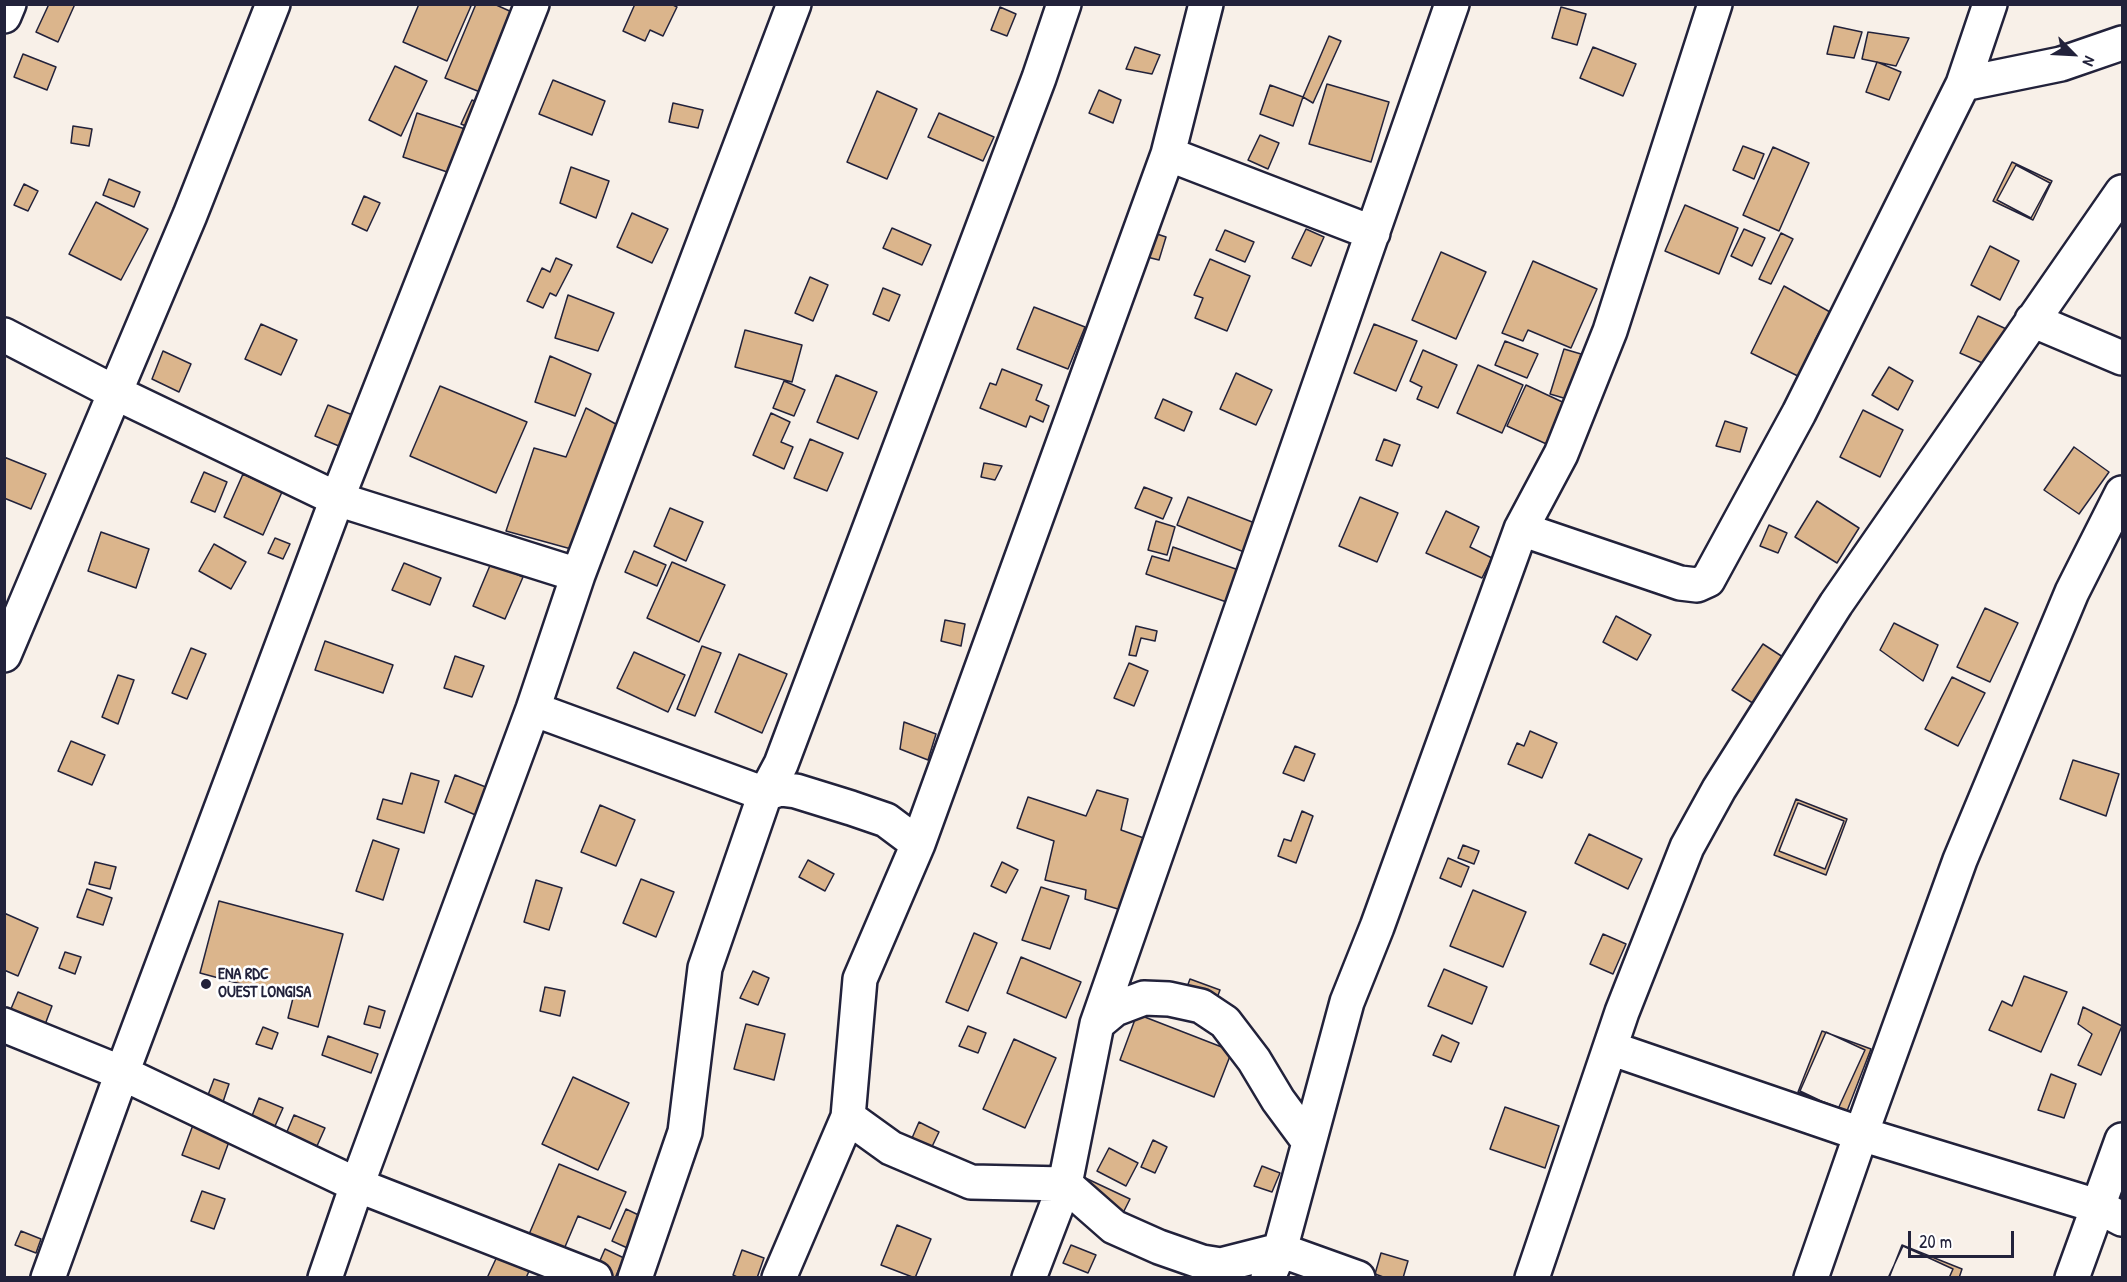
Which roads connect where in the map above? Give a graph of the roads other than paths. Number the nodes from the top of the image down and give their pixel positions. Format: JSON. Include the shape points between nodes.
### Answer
{"nodes":[{"id":1,"x":9,"y":4,"type":"edge"},
{"id":2,"x":273,"y":4,"type":"edge"},
{"id":3,"x":532,"y":4,"type":"edge"},
{"id":4,"x":794,"y":4,"type":"edge"},
{"id":5,"x":1064,"y":4,"type":"edge"},
{"id":6,"x":1206,"y":4,"type":"edge"},
{"id":7,"x":1452,"y":4,"type":"edge"},
{"id":8,"x":1715,"y":4,"type":"edge"},
{"id":9,"x":1990,"y":4,"type":"edge"},
{"id":10,"x":4,"y":16,"type":"edge"},
{"id":11,"x":2122,"y":43,"type":"edge"},
{"id":12,"x":1963,"y":84,"type":"junction"},
{"id":13,"x":1167,"y":154,"type":"junction"},
{"id":14,"x":2122,"y":192,"type":"edge"},
{"id":15,"x":1373,"y":233,"type":"junction"},
{"id":16,"x":2032,"y":320,"type":"junction"},
{"id":17,"x":4,"y":334,"type":"edge"},
{"id":18,"x":2122,"y":358,"type":"edge"},
{"id":19,"x":114,"y":392,"type":"junction"},
{"id":20,"x":2122,"y":493,"type":"edge"},
{"id":21,"x":338,"y":500,"type":"junction"},
{"id":22,"x":1521,"y":529,"type":"junction"},
{"id":23,"x":578,"y":575,"type":"junction"},
{"id":24,"x":4,"y":655,"type":"edge"},
{"id":25,"x":533,"y":709,"type":"junction"},
{"id":26,"x":765,"y":794,"type":"junction"},
{"id":27,"x":918,"y":844,"type":"junction"},
{"id":28,"x":1097,"y":1024,"type":"junction"},
{"id":29,"x":4,"y":1025,"type":"edge"},
{"id":30,"x":1610,"y":1048,"type":"junction"},
{"id":31,"x":122,"y":1073,"type":"junction"},
{"id":32,"x":848,"y":1117,"type":"junction"},
{"id":33,"x":1861,"y":1134,"type":"junction"},
{"id":34,"x":2122,"y":1140,"type":"edge"},
{"id":35,"x":1309,"y":1142,"type":"junction"},
{"id":36,"x":1065,"y":1184,"type":"junction"},
{"id":37,"x":357,"y":1185,"type":"junction"},
{"id":38,"x":2110,"y":1212,"type":"edge"},
{"id":39,"x":1274,"y":1264,"type":"edge"},
{"id":40,"x":48,"y":1278,"type":"edge"},
{"id":41,"x":325,"y":1278,"type":"edge"},
{"id":42,"x":595,"y":1278,"type":"edge"},
{"id":43,"x":634,"y":1278,"type":"edge"},
{"id":44,"x":779,"y":1278,"type":"edge"},
{"id":45,"x":1029,"y":1278,"type":"edge"},
{"id":46,"x":1358,"y":1278,"type":"edge"},
{"id":47,"x":1532,"y":1278,"type":"edge"},
{"id":48,"x":1811,"y":1278,"type":"edge"},
{"id":49,"x":2072,"y":1278,"type":"edge"}],
"edges":[{"from":1,"to":10,"type":"street"},
{"from":2,"to":19,"type":"street","via":[[190,215]]},
{"from":3,"to":21,"type":"street"},
{"from":4,"to":23,"type":"street"},
{"from":5,"to":26,"type":"street","via":[[786,753]]},
{"from":6,"to":13,"type":"street"},
{"from":7,"to":15,"type":"street"},
{"from":8,"to":22,"type":"street","via":[[1610,331],[1561,454]]},
{"from":9,"to":12,"type":"street"},
{"from":11,"to":12,"type":"street","via":[[2061,64]]},
{"from":12,"to":22,"type":"street","via":[[1799,413],[1708,580],[1697,585],[1680,583]]},
{"from":13,"to":15,"type":"street"},
{"from":13,"to":27,"type":"street"},
{"from":14,"to":16,"type":"street"},
{"from":15,"to":28,"type":"street"},
{"from":16,"to":18,"type":"street"},
{"from":16,"to":30,"type":"street","via":[[1836,604],[1719,789],[1687,847]]},
{"from":17,"to":19,"type":"street"},
{"from":19,"to":21,"type":"street"},
{"from":19,"to":24,"type":"street"},
{"from":20,"to":33,"type":"street","via":[[2072,592],[1960,860]]},
{"from":21,"to":23,"type":"street"},
{"from":21,"to":31,"type":"street"},
{"from":22,"to":35,"type":"street","via":[[1347,1002]]},
{"from":23,"to":25,"type":"street"},
{"from":25,"to":26,"type":"street"},
{"from":25,"to":37,"type":"street"},
{"from":26,"to":27,"type":"street","via":[[780,789],[796,791],[851,808],[886,820]]},
{"from":26,"to":43,"type":"street","via":[[705,968],[685,1132]]},
{"from":27,"to":32,"type":"street","via":[[860,979]]},
{"from":28,"to":35,"type":"street","via":[[1115,1010],[1144,998],[1201,1006],[1225,1022]]},
{"from":28,"to":36,"type":"street"},
{"from":29,"to":31,"type":"street"},
{"from":30,"to":33,"type":"street"},
{"from":30,"to":47,"type":"street"},
{"from":31,"to":37,"type":"street"},
{"from":31,"to":40,"type":"street"},
{"from":32,"to":36,"type":"street","via":[[891,1148],[971,1182]]},
{"from":32,"to":44,"type":"street"},
{"from":33,"to":38,"type":"street"},
{"from":33,"to":48,"type":"street"},
{"from":34,"to":38,"type":"street"},
{"from":35,"to":39,"type":"street"},
{"from":36,"to":39,"type":"street","via":[[1114,1227],[1159,1247],[1221,1265]]},
{"from":36,"to":45,"type":"street"},
{"from":37,"to":41,"type":"street"},
{"from":37,"to":42,"type":"street"},
{"from":38,"to":49,"type":"street"},
{"from":39,"to":46,"type":"street"}]}
